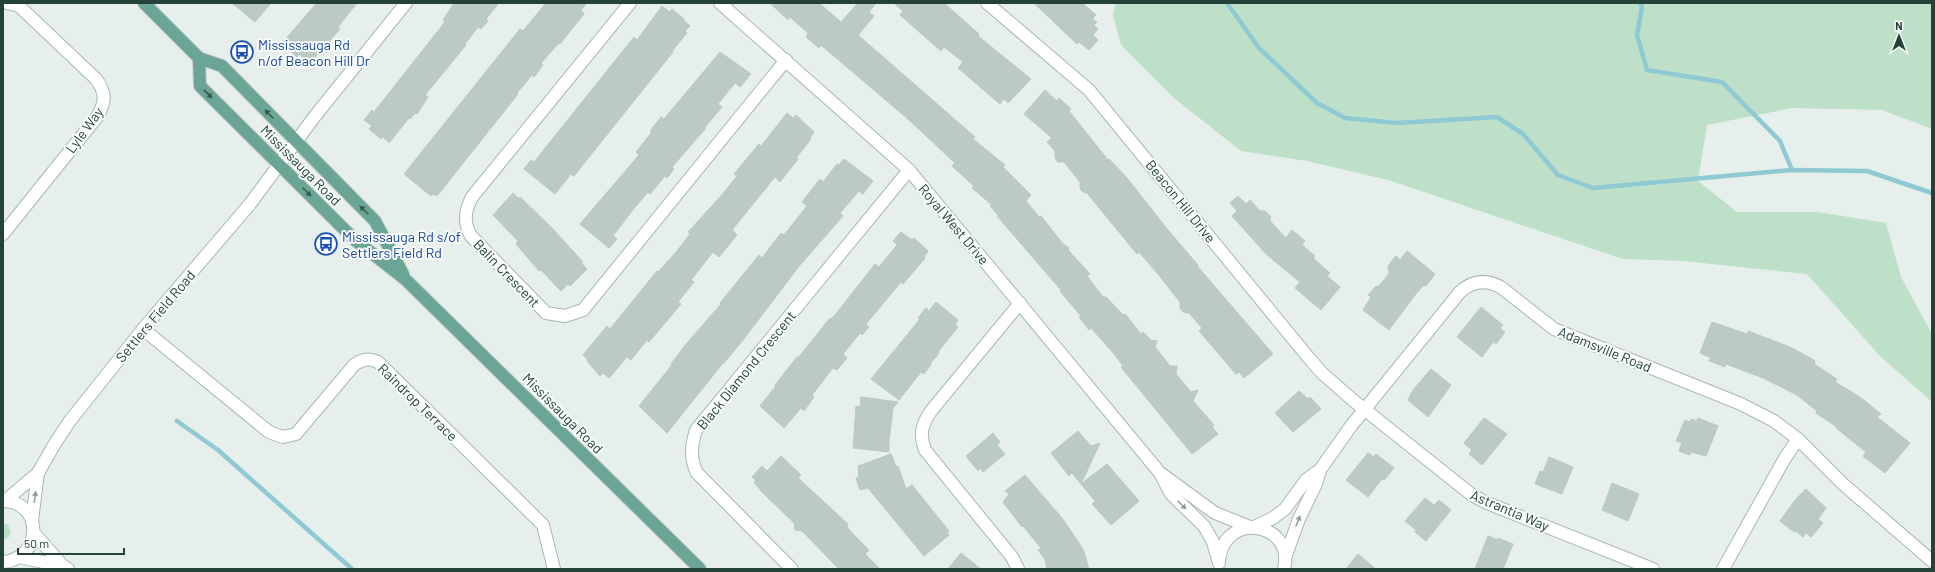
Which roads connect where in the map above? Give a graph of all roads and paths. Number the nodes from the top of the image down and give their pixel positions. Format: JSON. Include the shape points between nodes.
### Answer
{"nodes":[{"id":1,"x":5,"y":3,"type":"edge"},
{"id":2,"x":144,"y":3,"type":"edge"},
{"id":3,"x":406,"y":3,"type":"edge"},
{"id":4,"x":630,"y":3,"type":"edge"},
{"id":5,"x":720,"y":3,"type":"edge"},
{"id":6,"x":987,"y":3,"type":"edge"},
{"id":7,"x":199,"y":58,"type":"junction"},
{"id":8,"x":786,"y":60,"type":"junction"},
{"id":9,"x":297,"y":141,"type":"junction"},
{"id":10,"x":280,"y":164,"type":"junction"},
{"id":11,"x":909,"y":170,"type":"junction"},
{"id":12,"x":3,"y":234,"type":"edge"},
{"id":13,"x":405,"y":279,"type":"junction"},
{"id":14,"x":1020,"y":303,"type":"junction"},
{"id":15,"x":143,"y":329,"type":"junction"},
{"id":16,"x":1364,"y":410,"type":"junction"},
{"id":17,"x":1798,"y":439,"type":"junction"},
{"id":18,"x":1320,"y":470,"type":"junction"},
{"id":19,"x":1160,"y":473,"type":"junction"},
{"id":20,"x":38,"y":474,"type":"junction"},
{"id":21,"x":4,"y":501,"type":"edge"},
{"id":22,"x":32,"y":520,"type":"junction"},
{"id":23,"x":1252,"y":527,"type":"junction"},
{"id":24,"x":34,"y":533,"type":"junction"},
{"id":25,"x":19,"y":557,"type":"junction"},
{"id":26,"x":1932,"y":561,"type":"edge"},
{"id":27,"x":3,"y":562,"type":"edge"},
{"id":28,"x":1286,"y":565,"type":"edge"},
{"id":29,"x":1220,"y":567,"type":"edge"},
{"id":30,"x":66,"y":568,"type":"edge"},
{"id":31,"x":554,"y":569,"type":"edge"},
{"id":32,"x":700,"y":569,"type":"edge"},
{"id":33,"x":792,"y":569,"type":"edge"},
{"id":34,"x":1018,"y":569,"type":"edge"},
{"id":35,"x":1653,"y":569,"type":"edge"},
{"id":36,"x":1723,"y":569,"type":"edge"}],
"edges":[{"from":1,"to":12,"type":"street","name":"Lyle Way","via":[[19,6],[90,73],[102,88],[105,99],[96,117]]},
{"from":2,"to":7,"type":"main road","name":"Mississauga Road"},
{"from":3,"to":9,"type":"street"},
{"from":4,"to":8,"type":"street","name":"Balin Crescent","via":[[472,196],[467,206],[466,223],[471,236],[546,313],[565,316],[583,310]]},
{"from":5,"to":8,"type":"street","name":"Royal West Drive"},
{"from":6,"to":16,"type":"street","name":"Beacon Hill Drive","via":[[1089,90],[1308,357]]},
{"from":9,"to":7,"type":"main road","name":"Mississauga Road","one_way":true,"via":[[222,66]]},
{"from":7,"to":10,"type":"main road","name":"Mississauga Road","one_way":true,"via":[[200,86]]},
{"from":8,"to":11,"type":"street","name":"Royal West Drive"},
{"from":9,"to":10,"type":"street"},
{"from":13,"to":9,"type":"main road","name":"Mississauga Road","one_way":true,"via":[[375,221]]},
{"from":10,"to":13,"type":"main road","name":"Mississauga Road","one_way":true,"via":[[355,240]]},
{"from":10,"to":15,"type":"street","name":"Settlers Field Road","via":[[246,209]]},
{"from":11,"to":14,"type":"street","name":"Royal West Drive"},
{"from":11,"to":33,"type":"street","name":"Black Diamond Crescent","via":[[696,430],[692,442],[692,464],[697,472]]},
{"from":13,"to":32,"type":"main road","name":"Mississauga Road"},
{"from":14,"to":19,"type":"street","name":"Royal West Drive"},
{"from":14,"to":34,"type":"street","via":[[931,410],[921,430],[925,450],[1012,557]]},
{"from":15,"to":20,"type":"street","name":"Settlers Field Road","via":[[69,422]]},
{"from":15,"to":31,"type":"street","name":"Raindrop Terrace","via":[[269,432],[283,437],[296,434],[354,365],[362,360],[378,362],[543,526]]},
{"from":16,"to":17,"type":"street","name":"Adamsville Road","via":[[1460,292],[1468,285],[1485,282],[1502,288],[1554,329],[1741,404],[1774,421]]},
{"from":16,"to":18,"type":"street","name":"Adamsville Road"},
{"from":16,"to":35,"type":"street","name":"Astrantia Way","via":[[1472,495]]},
{"from":17,"to":26,"type":"street","name":"Adamsville Road","via":[[1843,484]]},
{"from":17,"to":36,"type":"street","via":[[1784,458]]},
{"from":18,"to":23,"type":"street","name":"Adamsville Road","via":[[1306,480],[1285,509],[1274,518]]},
{"from":28,"to":18,"type":"street","name":"Adamsville Road","one_way":true,"via":[[1299,519]]},
{"from":19,"to":23,"type":"street","name":"Royal West Drive","via":[[1215,513]]},
{"from":19,"to":29,"type":"street","name":"Royal West Drive","one_way":true,"via":[[1171,494],[1204,526],[1213,542]]},
{"from":20,"to":21,"type":"street","name":"Settlers Field Road"},
{"from":22,"to":20,"type":"street","name":"Settlers Field Road","one_way":true},
{"from":21,"to":22,"type":"street","via":[[18,504]]},
{"from":22,"to":24,"type":"street","name":"Settlers Field Road"},
{"from":23,"to":28,"type":"street","name":"Royal West Drive","via":[[1269,531],[1277,537],[1282,545]]},
{"from":23,"to":29,"type":"street","name":"Adamsville Road","via":[[1240,529],[1224,543],[1220,552]]},
{"from":24,"to":25,"type":"street","via":[[30,546]]},
{"from":24,"to":30,"type":"street"},
{"from":25,"to":27,"type":"street"},
{"from":25,"to":30,"type":"street"}]}
